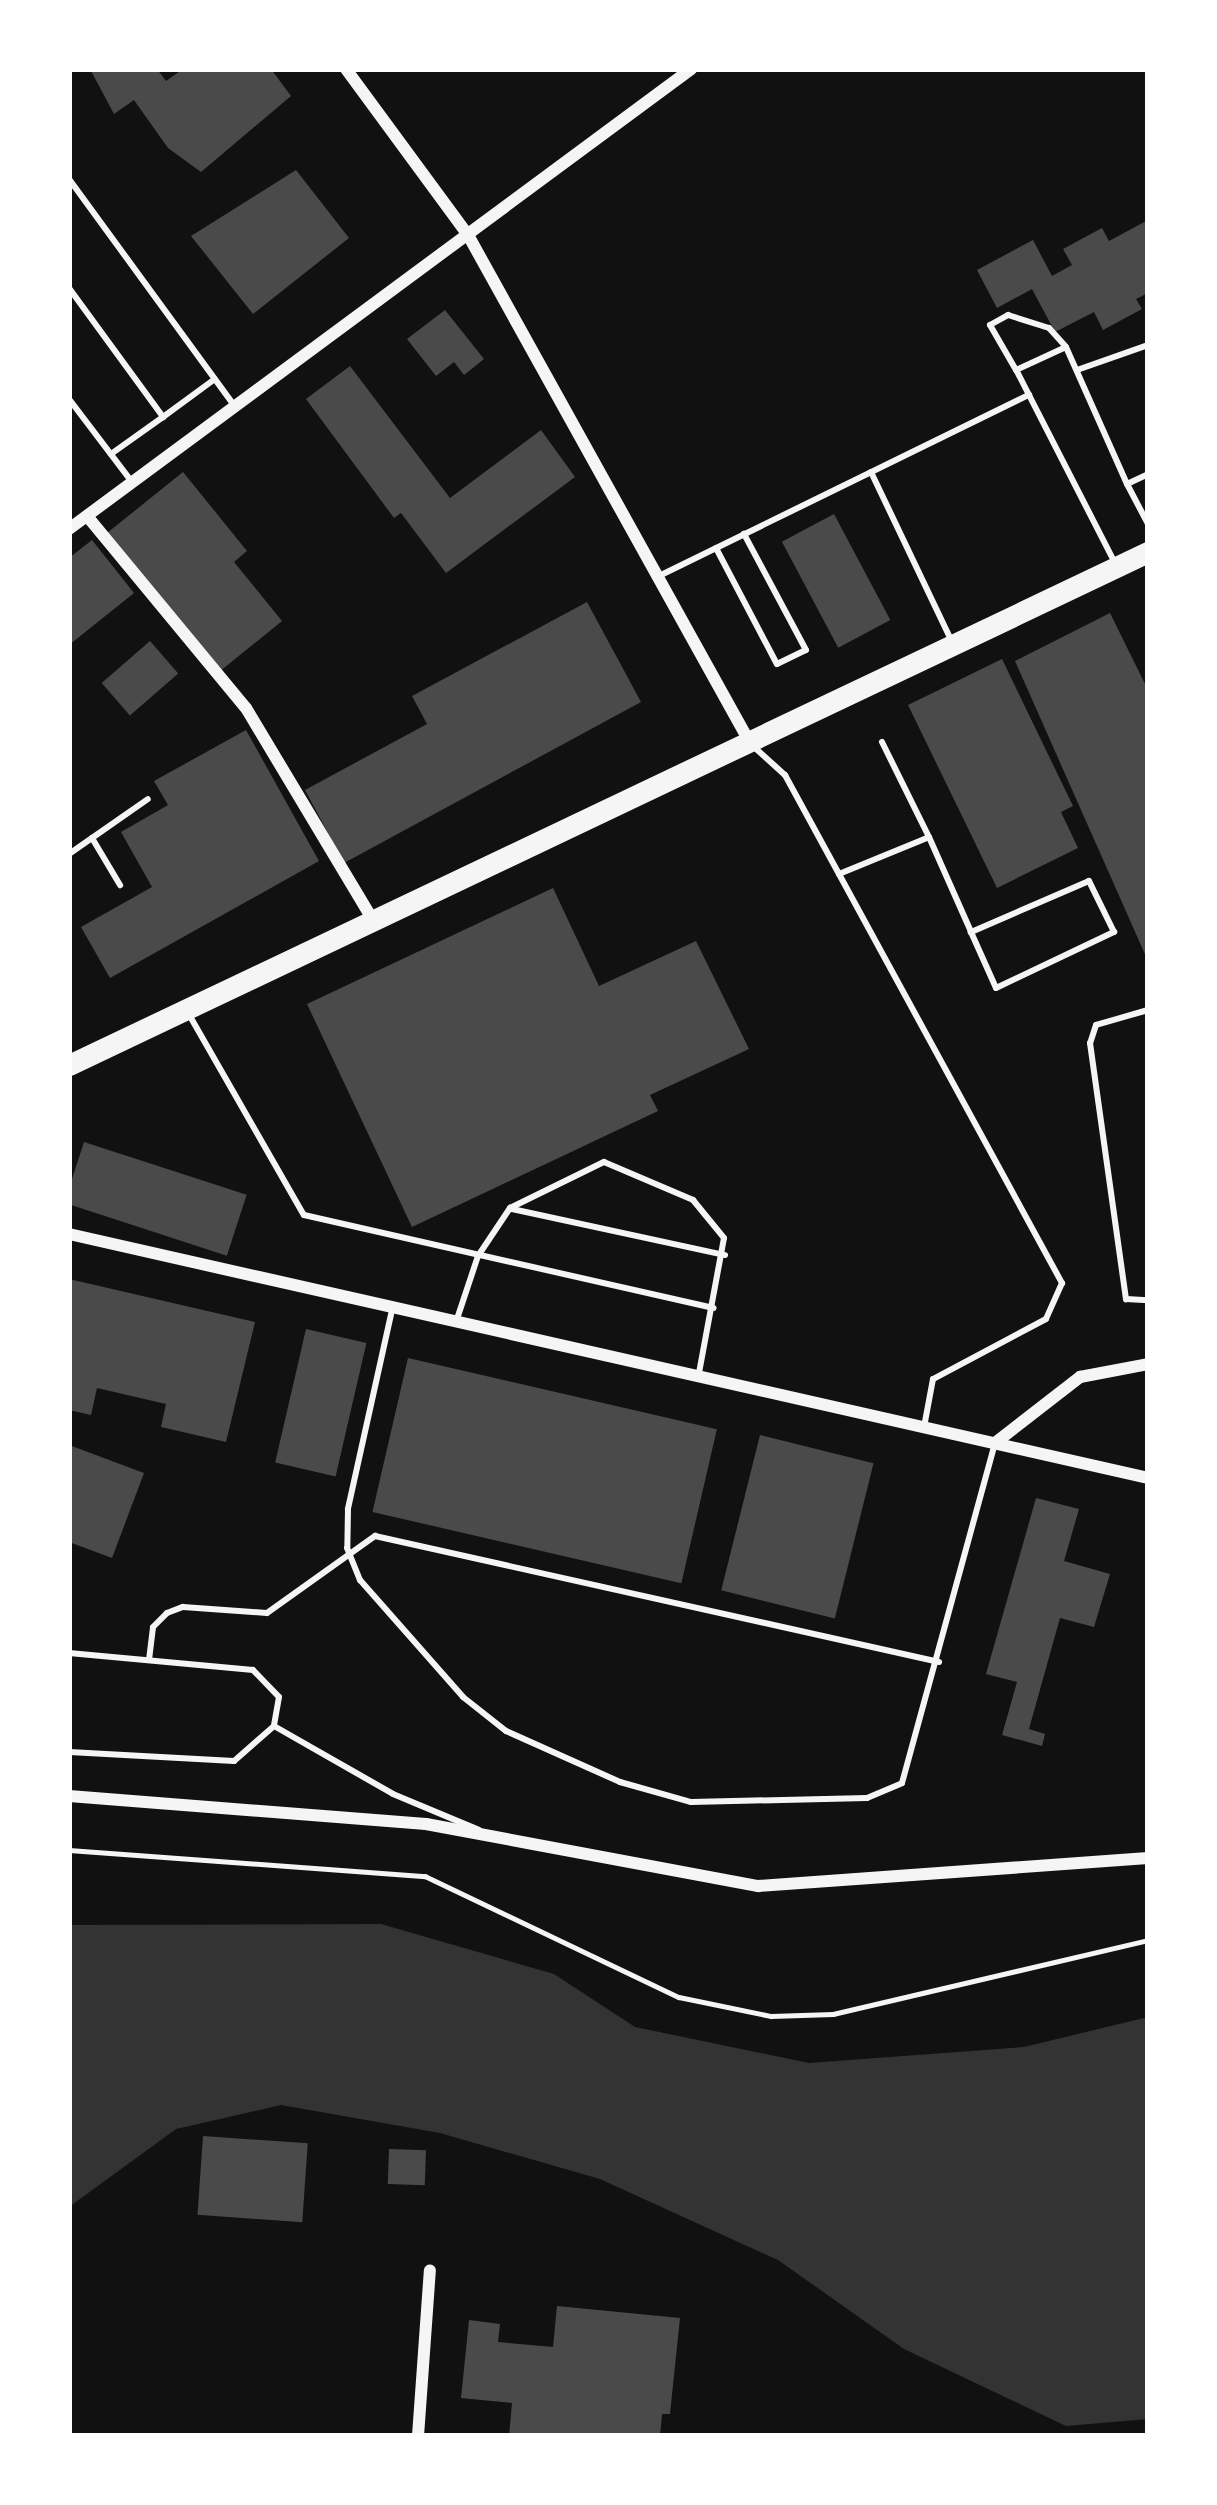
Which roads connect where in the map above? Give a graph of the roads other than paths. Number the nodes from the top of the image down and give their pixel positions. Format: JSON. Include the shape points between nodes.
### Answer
{"nodes":[{"id":1,"x":346,"y":69,"type":"edge"},
{"id":2,"x":691,"y":69,"type":"edge"},
{"id":3,"x":69,"y":179,"type":"edge"},
{"id":4,"x":468,"y":235,"type":"junction"},
{"id":5,"x":69,"y":288,"type":"edge"},
{"id":6,"x":1148,"y":345,"type":"edge"},
{"id":7,"x":1066,"y":347,"type":"junction"},
{"id":8,"x":1016,"y":370,"type":"junction"},
{"id":9,"x":1077,"y":370,"type":"junction"},
{"id":10,"x":215,"y":379,"type":"junction"},
{"id":11,"x":1029,"y":395,"type":"junction"},
{"id":12,"x":69,"y":399,"type":"edge"},
{"id":13,"x":236,"y":407,"type":"junction"},
{"id":14,"x":163,"y":417,"type":"junction"},
{"id":15,"x":111,"y":454,"type":"junction"},
{"id":16,"x":871,"y":472,"type":"junction"},
{"id":17,"x":1148,"y":474,"type":"edge"},
{"id":18,"x":132,"y":483,"type":"junction"},
{"id":19,"x":1127,"y":484,"type":"junction"},
{"id":20,"x":87,"y":516,"type":"junction"},
{"id":21,"x":1148,"y":524,"type":"edge"},
{"id":22,"x":69,"y":530,"type":"edge"},
{"id":23,"x":744,"y":534,"type":"junction"},
{"id":24,"x":716,"y":548,"type":"junction"},
{"id":25,"x":1148,"y":552,"type":"edge"},
{"id":26,"x":1117,"y":568,"type":"junction"},
{"id":27,"x":658,"y":577,"type":"junction"},
{"id":28,"x":953,"y":645,"type":"junction"},
{"id":29,"x":882,"y":742,"type":"dead end"},
{"id":30,"x":750,"y":743,"type":"junction"},
{"id":31,"x":148,"y":799,"type":"dead end"},
{"id":32,"x":92,"y":838,"type":"junction"},
{"id":33,"x":929,"y":838,"type":"junction"},
{"id":34,"x":69,"y":854,"type":"edge"},
{"id":35,"x":839,"y":874,"type":"junction"},
{"id":36,"x":120,"y":885,"type":"dead end"},
{"id":37,"x":374,"y":922,"type":"junction"},
{"id":38,"x":971,"y":932,"type":"junction"},
{"id":39,"x":187,"y":1010,"type":"junction"},
{"id":40,"x":1148,"y":1010,"type":"edge"},
{"id":41,"x":69,"y":1066,"type":"edge"},
{"id":42,"x":510,"y":1208,"type":"junction"},
{"id":43,"x":69,"y":1234,"type":"edge"},
{"id":44,"x":725,"y":1255,"type":"junction"},
{"id":45,"x":478,"y":1256,"type":"junction"},
{"id":46,"x":1148,"y":1300,"type":"edge"},
{"id":47,"x":392,"y":1308,"type":"junction"},
{"id":48,"x":714,"y":1308,"type":"junction"},
{"id":49,"x":456,"y":1322,"type":"junction"},
{"id":50,"x":1148,"y":1364,"type":"edge"},
{"id":51,"x":699,"y":1375,"type":"junction"},
{"id":52,"x":924,"y":1426,"type":"junction"},
{"id":53,"x":995,"y":1443,"type":"junction"},
{"id":54,"x":1148,"y":1478,"type":"edge"},
{"id":55,"x":347,"y":1548,"type":"junction"},
{"id":56,"x":69,"y":1653,"type":"edge"},
{"id":57,"x":149,"y":1660,"type":"junction"},
{"id":58,"x":939,"y":1662,"type":"junction"},
{"id":59,"x":274,"y":1726,"type":"junction"},
{"id":60,"x":69,"y":1752,"type":"edge"},
{"id":61,"x":69,"y":1796,"type":"edge"},
{"id":62,"x":494,"y":1836,"type":"junction"},
{"id":63,"x":1148,"y":1858,"type":"edge"},
{"id":64,"x":430,"y":2270,"type":"dead end"},
{"id":65,"x":418,"y":2436,"type":"edge"}],
"edges":[{"from":1,"to":4,"type":"street"},
{"from":2,"to":4,"type":"street"},
{"from":3,"to":10,"type":"lane"},
{"from":4,"to":13,"type":"street"},
{"from":4,"to":27,"type":"street"},
{"from":5,"to":14,"type":"lane"},
{"from":6,"to":9,"type":"lane"},
{"from":7,"to":8,"type":"lane"},
{"from":7,"to":8,"type":"lane","via":[[1049,328],[1008,315],[990,325]]},
{"from":7,"to":9,"type":"lane"},
{"from":8,"to":11,"type":"lane"},
{"from":9,"to":19,"type":"lane"},
{"from":10,"to":13,"type":"lane"},
{"from":10,"to":14,"type":"lane"},
{"from":11,"to":16,"type":"lane"},
{"from":11,"to":26,"type":"lane"},
{"from":12,"to":15,"type":"lane"},
{"from":13,"to":18,"type":"street"},
{"from":14,"to":15,"type":"lane"},
{"from":15,"to":18,"type":"lane"},
{"from":16,"to":23,"type":"lane"},
{"from":16,"to":28,"type":"lane"},
{"from":17,"to":19,"type":"lane"},
{"from":18,"to":20,"type":"street"},
{"from":19,"to":21,"type":"lane"},
{"from":20,"to":22,"type":"street"},
{"from":20,"to":37,"type":"street","via":[[246,708]]},
{"from":23,"to":24,"type":"lane"},
{"from":23,"to":24,"type":"lane","via":[[806,650],[777,664]]},
{"from":24,"to":27,"type":"lane"},
{"from":25,"to":26,"type":"highway"},
{"from":26,"to":28,"type":"highway"},
{"from":27,"to":30,"type":"street"},
{"from":28,"to":30,"type":"highway"},
{"from":29,"to":33,"type":"lane"},
{"from":30,"to":35,"type":"lane","via":[[785,775]]},
{"from":30,"to":37,"type":"highway"},
{"from":31,"to":32,"type":"lane"},
{"from":32,"to":34,"type":"lane"},
{"from":32,"to":36,"type":"lane"},
{"from":33,"to":35,"type":"lane"},
{"from":33,"to":38,"type":"lane"},
{"from":35,"to":52,"type":"lane","via":[[1062,1283],[1046,1319],[933,1379]]},
{"from":37,"to":39,"type":"highway"},
{"from":38,"to":38,"type":"lane","via":[[996,988],[1114,932],[1089,881]]},
{"from":39,"to":41,"type":"highway"},
{"from":39,"to":45,"type":"lane","via":[[304,1215]]},
{"from":40,"to":46,"type":"lane","via":[[1096,1025],[1090,1043],[1126,1299]]},
{"from":42,"to":44,"type":"lane"},
{"from":42,"to":44,"type":"lane","via":[[604,1162],[693,1201],[720,1228]]},
{"from":42,"to":45,"type":"lane"},
{"from":43,"to":47,"type":"street"},
{"from":44,"to":48,"type":"lane"},
{"from":45,"to":48,"type":"lane"},
{"from":45,"to":49,"type":"lane"},
{"from":47,"to":49,"type":"street"},
{"from":47,"to":55,"type":"lane","via":[[348,1509]]},
{"from":48,"to":51,"type":"lane"},
{"from":49,"to":51,"type":"street"},
{"from":50,"to":53,"type":"street","via":[[1080,1377]]},
{"from":51,"to":52,"type":"street"},
{"from":52,"to":53,"type":"street"},
{"from":53,"to":54,"type":"street"},
{"from":53,"to":58,"type":"lane"},
{"from":55,"to":57,"type":"lane","via":[[267,1613],[167,1613],[153,1627]]},
{"from":55,"to":58,"type":"lane","via":[[375,1536]]},
{"from":55,"to":58,"type":"lane","via":[[395,1626],[506,1731],[620,1782],[691,1802],[896,1791],[912,1766]]},
{"from":56,"to":57,"type":"lane"},
{"from":57,"to":59,"type":"lane","via":[[254,1670],[279,1696]]},
{"from":59,"to":60,"type":"lane","via":[[234,1761]]},
{"from":59,"to":62,"type":"lane","via":[[393,1794]]},
{"from":61,"to":62,"type":"street"},
{"from":62,"to":63,"type":"street","via":[[758,1886]]},
{"from":64,"to":65,"type":"street"}]}
